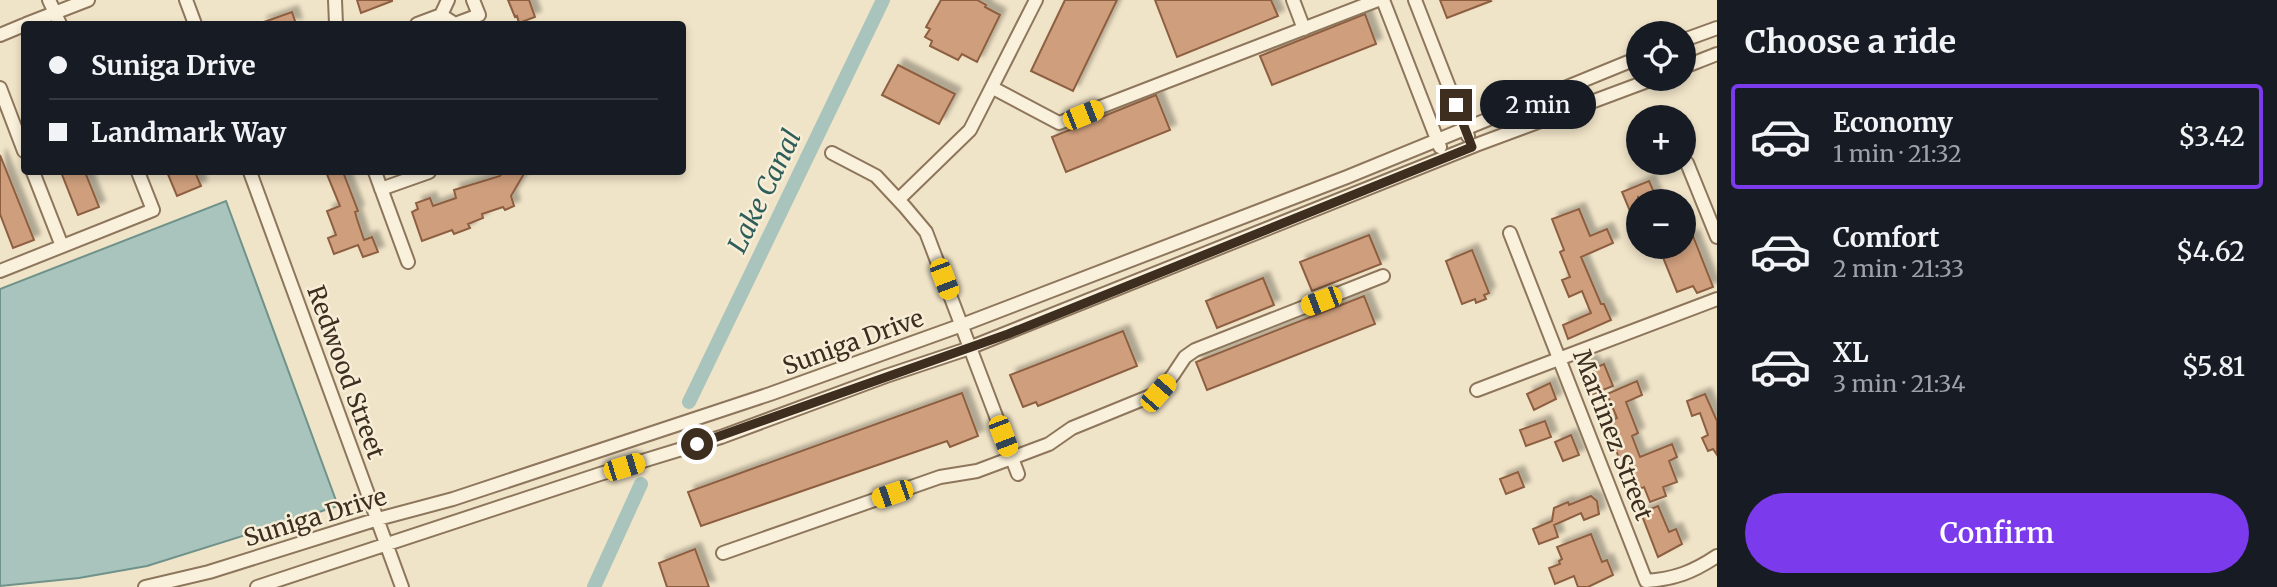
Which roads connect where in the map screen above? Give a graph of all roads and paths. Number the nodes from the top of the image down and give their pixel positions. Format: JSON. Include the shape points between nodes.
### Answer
{"nodes":[{"id":1,"x":49,"y":0,"type":"edge"},
{"id":2,"x":88,"y":0,"type":"edge"},
{"id":3,"x":186,"y":0,"type":"edge"},
{"id":4,"x":335,"y":0,"type":"edge"},
{"id":5,"x":448,"y":0,"type":"edge"},
{"id":6,"x":473,"y":0,"type":"edge"},
{"id":7,"x":1037,"y":0,"type":"edge"},
{"id":8,"x":1293,"y":0,"type":"edge"},
{"id":9,"x":1380,"y":0,"type":"edge"},
{"id":10,"x":1415,"y":0,"type":"edge"},
{"id":11,"x":441,"y":15,"type":"junction"},
{"id":12,"x":57,"y":19,"type":"edge"},
{"id":13,"x":194,"y":21,"type":"edge"},
{"id":14,"x":336,"y":21,"type":"edge"},
{"id":15,"x":425,"y":21,"type":"edge"},
{"id":16,"x":450,"y":21,"type":"edge"},
{"id":17,"x":463,"y":21,"type":"edge"},
{"id":18,"x":21,"y":27,"type":"edge"},
{"id":19,"x":1717,"y":28,"type":"edge"},
{"id":20,"x":1304,"y":29,"type":"junction"},
{"id":21,"x":0,"y":35,"type":"edge"},
{"id":22,"x":1696,"y":36,"type":"edge"},
{"id":23,"x":1717,"y":54,"type":"edge"},
{"id":24,"x":1696,"y":62,"type":"edge"},
{"id":25,"x":1626,"y":63,"type":"edge"},
{"id":26,"x":0,"y":88,"type":"edge"},
{"id":27,"x":993,"y":88,"type":"junction"},
{"id":28,"x":1626,"y":89,"type":"edge"},
{"id":29,"x":1466,"y":129,"type":"junction"},
{"id":30,"x":1437,"y":141,"type":"junction"},
{"id":31,"x":21,"y":142,"type":"edge"},
{"id":32,"x":1472,"y":147,"type":"junction"},
{"id":33,"x":832,"y":153,"type":"dead end"},
{"id":34,"x":1444,"y":158,"type":"junction"},
{"id":35,"x":34,"y":175,"type":"edge"},
{"id":36,"x":139,"y":175,"type":"edge"},
{"id":37,"x":251,"y":175,"type":"edge"},
{"id":38,"x":375,"y":175,"type":"edge"},
{"id":39,"x":421,"y":175,"type":"edge"},
{"id":40,"x":1692,"y":175,"type":"edge"},
{"id":41,"x":381,"y":189,"type":"junction"},
{"id":42,"x":899,"y":199,"type":"junction"},
{"id":43,"x":1510,"y":233,"type":"dead end"},
{"id":44,"x":1717,"y":236,"type":"edge"},
{"id":45,"x":62,"y":246,"type":"junction"},
{"id":46,"x":408,"y":262,"type":"dead end"},
{"id":47,"x":0,"y":271,"type":"edge"},
{"id":48,"x":1383,"y":276,"type":"dead end"},
{"id":49,"x":1717,"y":299,"type":"edge"},
{"id":50,"x":962,"y":326,"type":"junction"},
{"id":51,"x":971,"y":348,"type":"junction"},
{"id":52,"x":1561,"y":358,"type":"junction"},
{"id":53,"x":1477,"y":390,"type":"dead end"},
{"id":54,"x":1012,"y":458,"type":"junction"},
{"id":55,"x":1018,"y":474,"type":"dead end"},
{"id":56,"x":377,"y":519,"type":"junction"},
{"id":57,"x":386,"y":545,"type":"junction"},
{"id":58,"x":723,"y":553,"type":"dead end"},
{"id":59,"x":1717,"y":556,"type":"edge"},
{"id":60,"x":145,"y":587,"type":"edge"},
{"id":61,"x":257,"y":587,"type":"edge"},
{"id":62,"x":402,"y":587,"type":"edge"}],
"edges":[{"from":1,"to":12,"type":"street"},
{"from":2,"to":12,"type":"street"},
{"from":3,"to":13,"type":"street"},
{"from":4,"to":14,"type":"street"},
{"from":5,"to":11,"type":"street"},
{"from":6,"to":17,"type":"street","via":[[479,15]]},
{"from":7,"to":27,"type":"street"},
{"from":8,"to":20,"type":"street"},
{"from":9,"to":20,"type":"street"},
{"from":9,"to":30,"type":"street"},
{"from":10,"to":29,"type":"street"},
{"from":11,"to":15,"type":"street"},
{"from":11,"to":16,"type":"street"},
{"from":18,"to":21,"type":"street"},
{"from":19,"to":22,"type":"street"},
{"from":20,"to":27,"type":"street","via":[[1059,123]]},
{"from":23,"to":24,"type":"street"},
{"from":25,"to":29,"type":"street","name":"Suniga Drive"},
{"from":26,"to":31,"type":"street"},
{"from":27,"to":42,"type":"street","via":[[970,130]]},
{"from":28,"to":32,"type":"street","name":"Suniga Drive"},
{"from":29,"to":30,"type":"street","name":"Suniga Drive"},
{"from":29,"to":32,"type":"street"},
{"from":30,"to":34,"type":"street"},
{"from":30,"to":50,"type":"street","name":"Suniga Drive"},
{"from":32,"to":34,"type":"street","name":"Suniga Drive"},
{"from":33,"to":42,"type":"street","via":[[876,176]]},
{"from":34,"to":51,"type":"street","name":"Suniga Drive"},
{"from":35,"to":45,"type":"street"},
{"from":36,"to":45,"type":"street","via":[[153,210]]},
{"from":37,"to":56,"type":"street","name":"Redwood Street"},
{"from":38,"to":41,"type":"street"},
{"from":39,"to":41,"type":"street"},
{"from":40,"to":44,"type":"street"},
{"from":41,"to":46,"type":"street"},
{"from":42,"to":50,"type":"street","via":[[926,232]]},
{"from":43,"to":52,"type":"street","name":"Martinez Street"},
{"from":45,"to":47,"type":"street"},
{"from":48,"to":54,"type":"street","via":[[1195,350],[1158,393]]},
{"from":49,"to":52,"type":"street"},
{"from":50,"to":51,"type":"street"},
{"from":50,"to":56,"type":"street","name":"Suniga Drive","via":[[453,499]]},
{"from":51,"to":54,"type":"street"},
{"from":51,"to":57,"type":"street","name":"Suniga Drive","via":[[721,437]]},
{"from":52,"to":53,"type":"street"},
{"from":52,"to":59,"type":"street","name":"Martinez Street","via":[[1646,581],[1670,579]]},
{"from":54,"to":55,"type":"street"},
{"from":54,"to":58,"type":"street","via":[[977,471],[940,477]]},
{"from":56,"to":57,"type":"street","name":"Redwood Street"},
{"from":56,"to":60,"type":"street","name":"Suniga Drive","via":[[209,572]]},
{"from":57,"to":61,"type":"street","name":"Suniga Drive"},
{"from":57,"to":62,"type":"street","name":"Redwood Street"}]}
